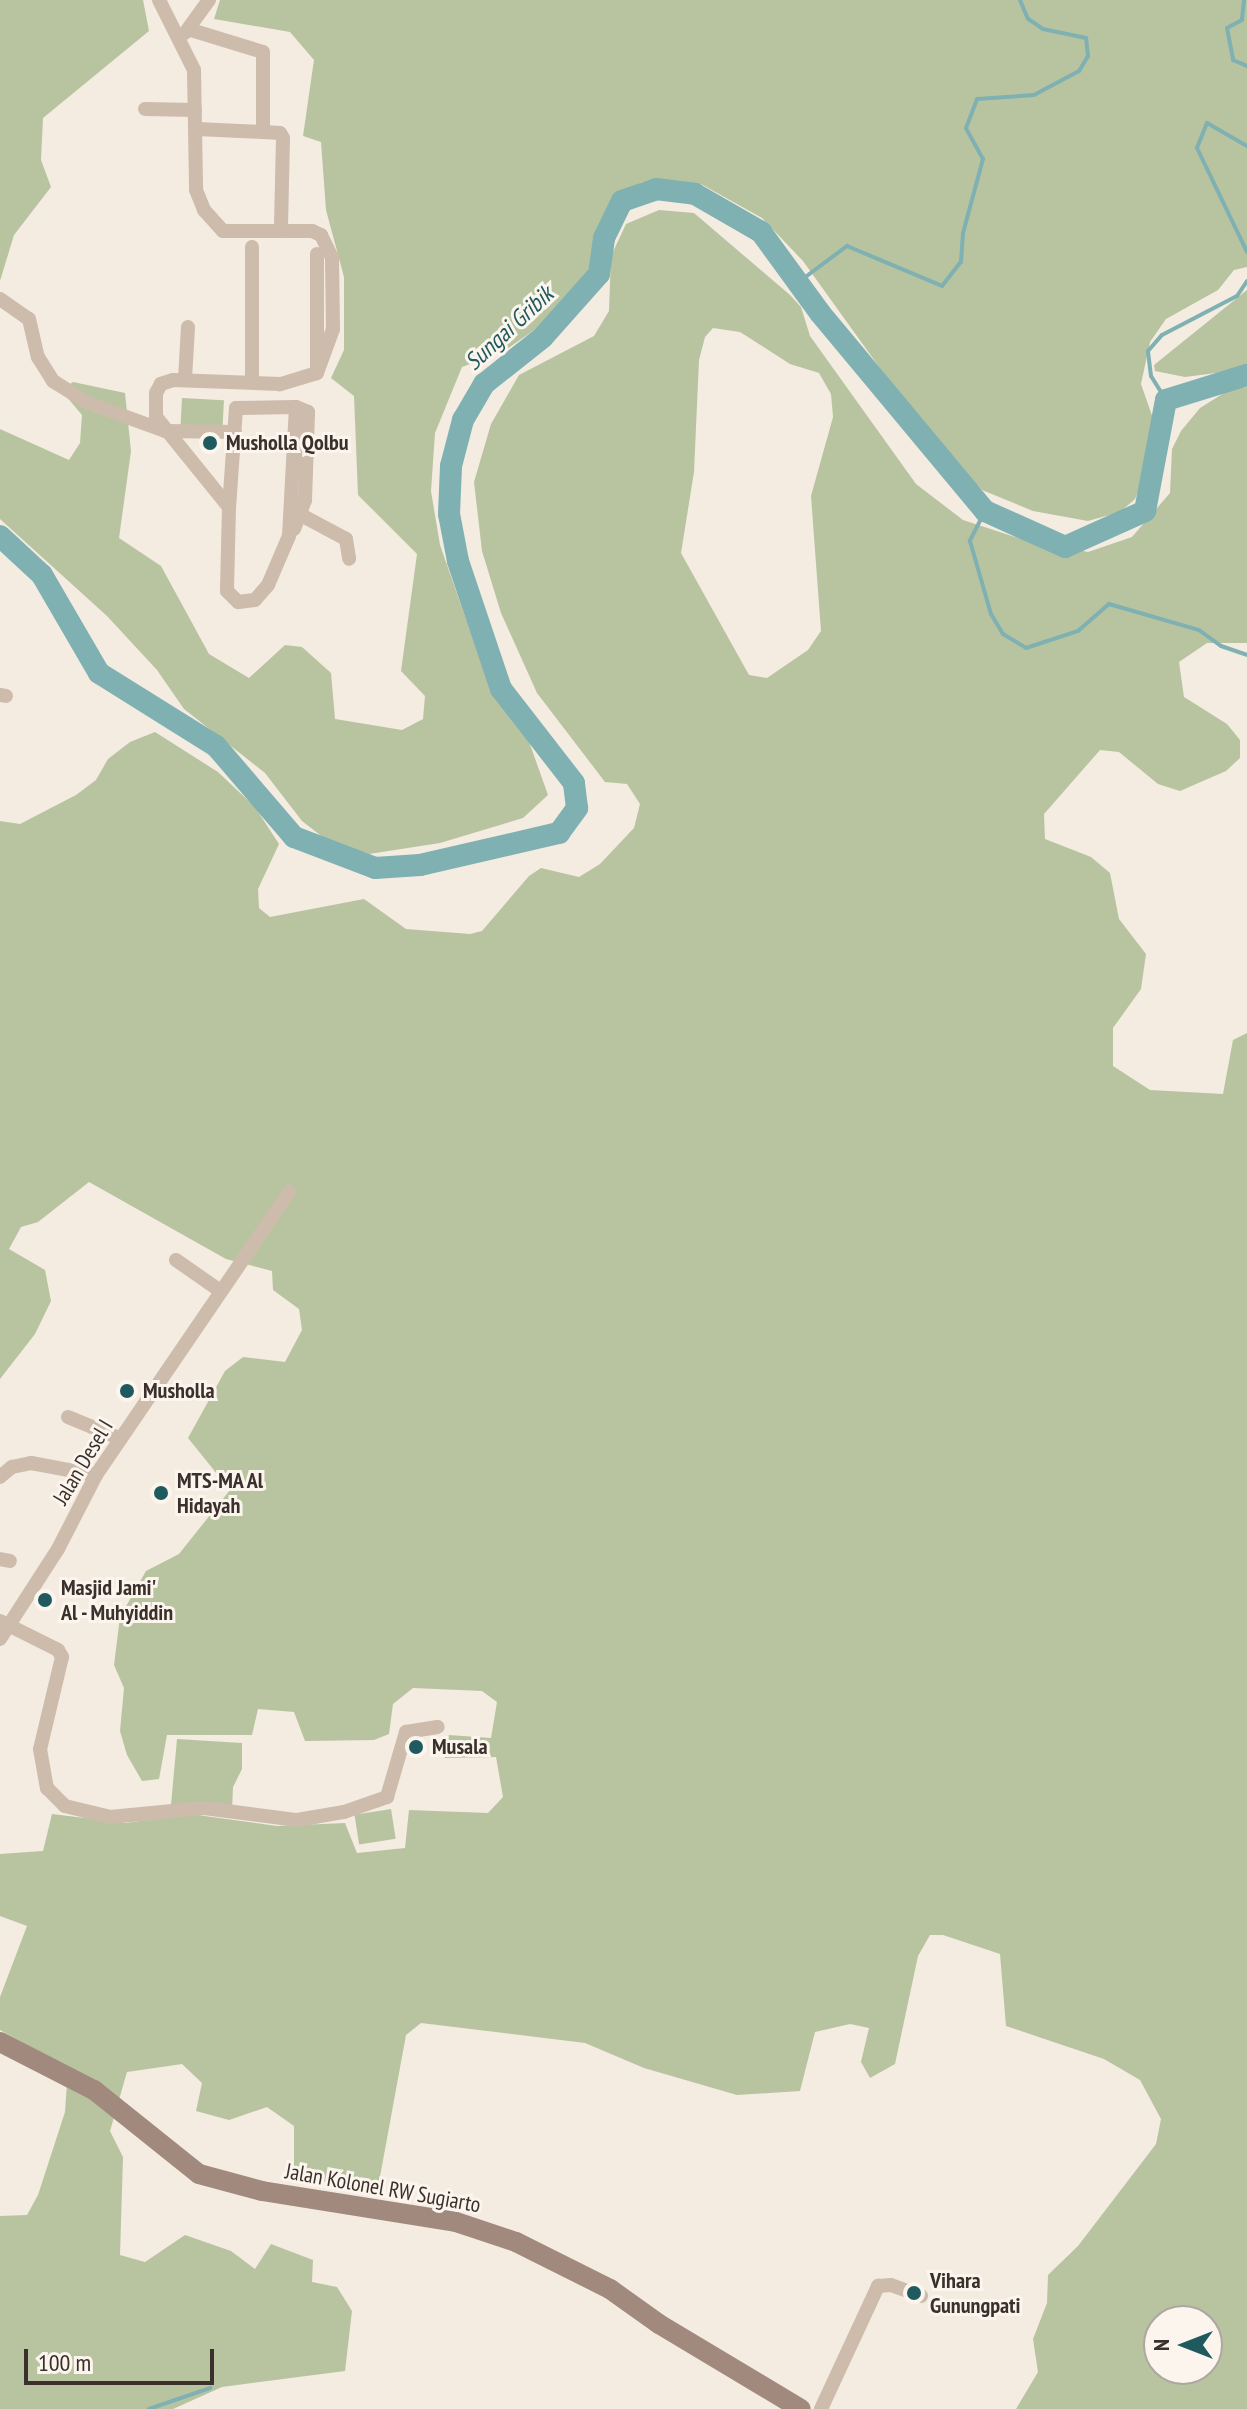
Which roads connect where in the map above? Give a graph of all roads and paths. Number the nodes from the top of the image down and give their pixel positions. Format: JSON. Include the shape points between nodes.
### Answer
{"nodes":[{"id":1,"x":159,"y":0,"type":"edge"},
{"id":2,"x":209,"y":0,"type":"edge"},
{"id":3,"x":184,"y":33,"type":"junction"},
{"id":4,"x":145,"y":109,"type":"dead end"},
{"id":5,"x":195,"y":110,"type":"junction"},
{"id":6,"x":197,"y":129,"type":"junction"},
{"id":7,"x":263,"y":132,"type":"junction"},
{"id":8,"x":281,"y":229,"type":"junction"},
{"id":9,"x":252,"y":247,"type":"dead end"},
{"id":10,"x":317,"y":254,"type":"dead end"},
{"id":11,"x":0,"y":299,"type":"edge"},
{"id":12,"x":188,"y":327,"type":"dead end"},
{"id":13,"x":317,"y":373,"type":"junction"},
{"id":14,"x":185,"y":379,"type":"junction"},
{"id":15,"x":252,"y":382,"type":"junction"},
{"id":16,"x":296,"y":407,"type":"junction"},
{"id":17,"x":165,"y":431,"type":"junction"},
{"id":18,"x":235,"y":432,"type":"junction"},
{"id":19,"x":229,"y":507,"type":"junction"},
{"id":20,"x":301,"y":515,"type":"junction"},
{"id":21,"x":289,"y":536,"type":"junction"},
{"id":22,"x":349,"y":559,"type":"dead end"},
{"id":23,"x":289,"y":1192,"type":"dead end"},
{"id":24,"x":176,"y":1260,"type":"dead end"},
{"id":25,"x":219,"y":1290,"type":"junction"},
{"id":26,"x":68,"y":1417,"type":"dead end"},
{"id":27,"x":121,"y":1439,"type":"junction"},
{"id":28,"x":96,"y":1475,"type":"junction"},
{"id":29,"x":0,"y":1477,"type":"edge"},
{"id":30,"x":4,"y":1623,"type":"edge"},
{"id":31,"x":0,"y":1639,"type":"edge"},
{"id":32,"x":438,"y":1727,"type":"dead end"},
{"id":33,"x":0,"y":2042,"type":"edge"},
{"id":34,"x":921,"y":2296,"type":"dead end"},
{"id":35,"x":801,"y":2409,"type":"edge"},
{"id":36,"x":821,"y":2409,"type":"edge"}],
"edges":[{"from":1,"to":3,"type":"street"},
{"from":2,"to":3,"type":"street"},
{"from":3,"to":5,"type":"street","via":[[194,70]]},
{"from":3,"to":7,"type":"street","via":[[263,52]]},
{"from":4,"to":5,"type":"street"},
{"from":5,"to":6,"type":"street"},
{"from":6,"to":7,"type":"street"},
{"from":6,"to":8,"type":"street","via":[[196,190],[204,210],[223,231]]},
{"from":7,"to":8,"type":"street","via":[[283,138]]},
{"from":8,"to":13,"type":"street","via":[[321,235],[332,258],[333,329]]},
{"from":9,"to":15,"type":"street"},
{"from":10,"to":13,"type":"street"},
{"from":11,"to":17,"type":"street","via":[[29,319],[38,357],[53,381],[88,403]]},
{"from":12,"to":14,"type":"street"},
{"from":13,"to":15,"type":"street","via":[[298,382]]},
{"from":14,"to":15,"type":"street"},
{"from":14,"to":17,"type":"street","via":[[161,384],[156,393],[156,417]]},
{"from":16,"to":18,"type":"street","via":[[239,406]]},
{"from":16,"to":20,"type":"street","via":[[308,412]]},
{"from":16,"to":21,"type":"street"},
{"from":17,"to":18,"type":"street"},
{"from":17,"to":19,"type":"street"},
{"from":18,"to":19,"type":"street"},
{"from":19,"to":21,"type":"street","via":[[227,591],[233,601],[255,600],[268,585]]},
{"from":20,"to":21,"type":"street"},
{"from":20,"to":22,"type":"street","via":[[346,539]]},
{"from":23,"to":25,"type":"street","name":"Jalan Desel I"},
{"from":24,"to":25,"type":"street"},
{"from":25,"to":27,"type":"street","name":"Jalan Desel I"},
{"from":26,"to":27,"type":"street"},
{"from":27,"to":28,"type":"street","name":"Jalan Desel I"},
{"from":28,"to":29,"type":"street","via":[[31,1463],[12,1467]]},
{"from":28,"to":30,"type":"street","name":"Jalan Desel I","via":[[58,1549]]},
{"from":30,"to":31,"type":"street","name":"Jalan Desel I"},
{"from":30,"to":32,"type":"street","via":[[58,1650],[64,1662],[40,1749],[47,1788],[65,1806],[110,1817],[204,1808],[297,1820],[376,1804],[394,1785],[406,1732]]},
{"from":33,"to":35,"type":"main road","name":"Jalan Kolonel RW Sugiarto","via":[[94,2090],[199,2174],[262,2191],[456,2222],[516,2242],[610,2289]]},
{"from":34,"to":36,"type":"street","via":[[878,2286]]}]}
